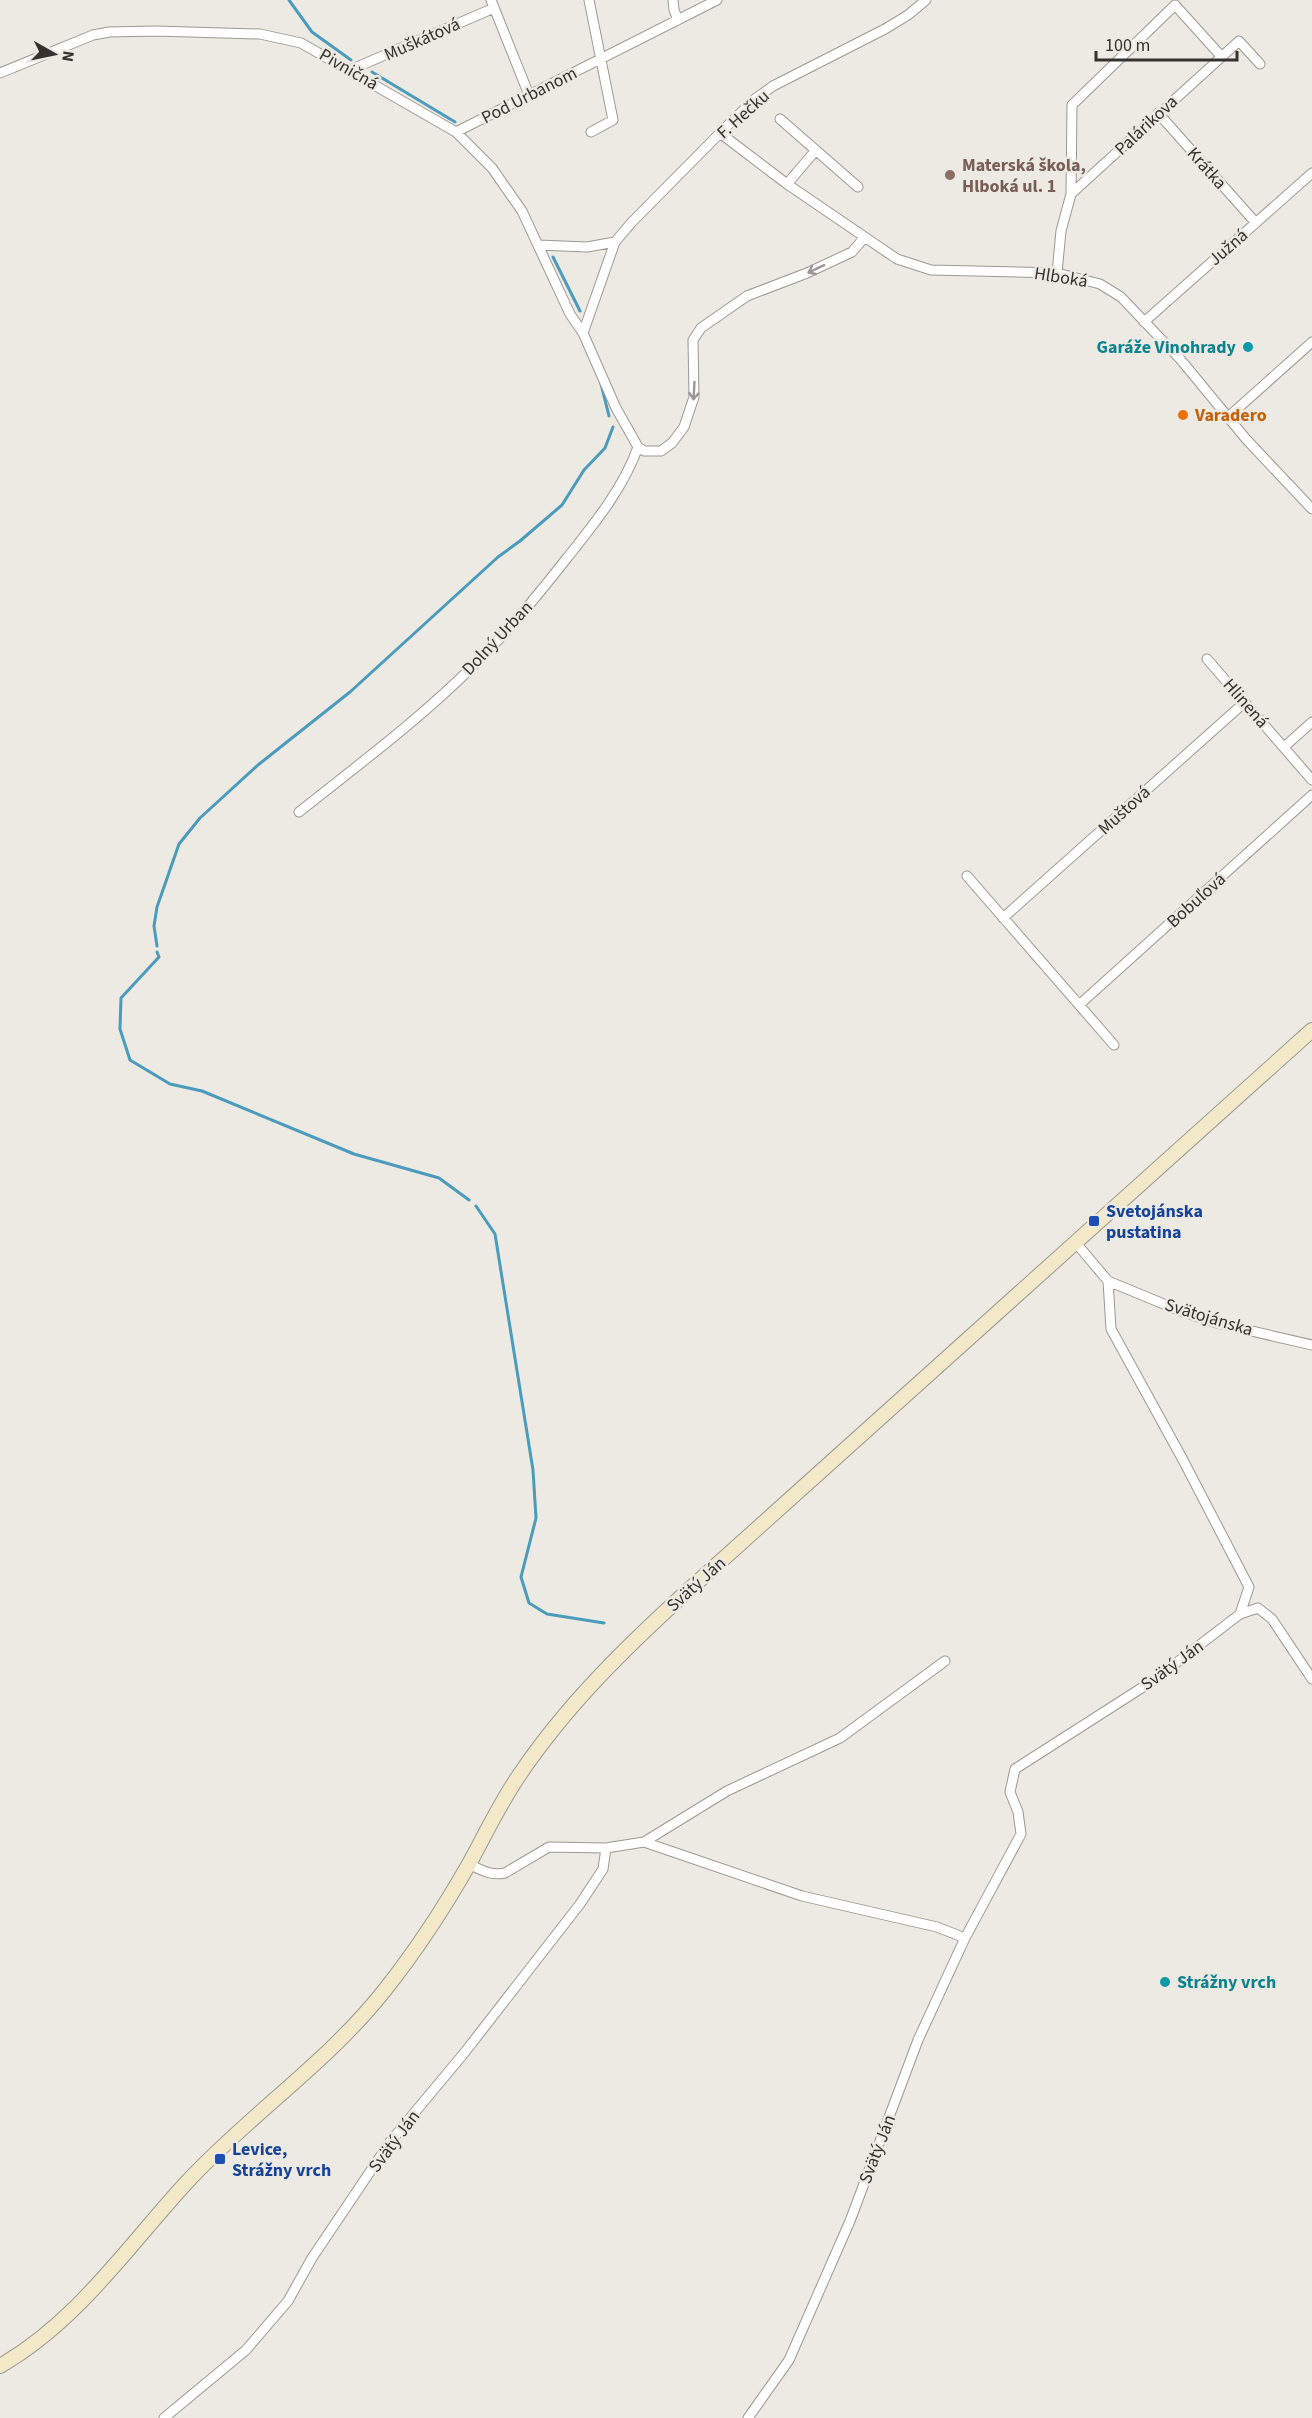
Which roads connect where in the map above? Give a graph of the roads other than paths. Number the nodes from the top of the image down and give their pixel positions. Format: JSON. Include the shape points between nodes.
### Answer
{"nodes":[{"id":1,"x":589,"y":0,"type":"edge"},
{"id":2,"x":673,"y":0,"type":"edge"},
{"id":3,"x":717,"y":0,"type":"edge"},
{"id":4,"x":926,"y":0,"type":"edge"},
{"id":5,"x":1173,"y":3,"type":"edge"},
{"id":6,"x":492,"y":4,"type":"edge"},
{"id":7,"x":678,"y":20,"type":"junction"},
{"id":8,"x":1221,"y":56,"type":"junction"},
{"id":9,"x":601,"y":59,"type":"junction"},
{"id":10,"x":1260,"y":64,"type":"dead end"},
{"id":11,"x":351,"y":70,"type":"junction"},
{"id":12,"x":0,"y":73,"type":"edge"},
{"id":13,"x":529,"y":95,"type":"junction"},
{"id":14,"x":1158,"y":113,"type":"junction"},
{"id":15,"x":780,"y":119,"type":"dead end"},
{"id":16,"x":456,"y":132,"type":"junction"},
{"id":17,"x":591,"y":132,"type":"dead end"},
{"id":18,"x":720,"y":133,"type":"junction"},
{"id":19,"x":816,"y":150,"type":"junction"},
{"id":20,"x":1312,"y":172,"type":"edge"},
{"id":21,"x":787,"y":183,"type":"junction"},
{"id":22,"x":858,"y":186,"type":"dead end"},
{"id":23,"x":1071,"y":194,"type":"junction"},
{"id":24,"x":1256,"y":223,"type":"junction"},
{"id":25,"x":864,"y":238,"type":"junction"},
{"id":26,"x":615,"y":242,"type":"junction"},
{"id":27,"x":538,"y":245,"type":"junction"},
{"id":28,"x":1057,"y":273,"type":"junction"},
{"id":29,"x":1144,"y":322,"type":"junction"},
{"id":30,"x":584,"y":333,"type":"junction"},
{"id":31,"x":1312,"y":342,"type":"edge"},
{"id":32,"x":1227,"y":418,"type":"junction"},
{"id":33,"x":638,"y":447,"type":"junction"},
{"id":34,"x":1312,"y":509,"type":"edge"},
{"id":35,"x":1207,"y":658,"type":"dead end"},
{"id":36,"x":1245,"y":702,"type":"junction"},
{"id":37,"x":1312,"y":722,"type":"edge"},
{"id":38,"x":1284,"y":747,"type":"junction"},
{"id":39,"x":1312,"y":780,"type":"edge"},
{"id":40,"x":1312,"y":795,"type":"edge"},
{"id":41,"x":299,"y":812,"type":"dead end"},
{"id":42,"x":967,"y":876,"type":"dead end"},
{"id":43,"x":1003,"y":918,"type":"junction"},
{"id":44,"x":1079,"y":1005,"type":"junction"},
{"id":45,"x":1312,"y":1030,"type":"edge"},
{"id":46,"x":1114,"y":1045,"type":"dead end"},
{"id":47,"x":1076,"y":1243,"type":"junction"},
{"id":48,"x":1108,"y":1281,"type":"junction"},
{"id":49,"x":1312,"y":1345,"type":"edge"},
{"id":50,"x":1240,"y":1614,"type":"junction"},
{"id":51,"x":945,"y":1661,"type":"dead end"},
{"id":52,"x":1312,"y":1679,"type":"edge"},
{"id":53,"x":644,"y":1842,"type":"junction"},
{"id":54,"x":606,"y":1848,"type":"junction"},
{"id":55,"x":469,"y":1864,"type":"junction"},
{"id":56,"x":965,"y":1938,"type":"junction"},
{"id":57,"x":0,"y":2366,"type":"edge"},
{"id":58,"x":164,"y":2418,"type":"edge"},
{"id":59,"x":748,"y":2418,"type":"edge"}],
"edges":[{"from":1,"to":9,"type":"street","name":"Pod Urbanom"},
{"from":2,"to":7,"type":"street"},
{"from":3,"to":7,"type":"street","name":"Pod Urbanom"},
{"from":4,"to":18,"type":"street","name":"F. Hečku","via":[[885,29],[773,86]]},
{"from":5,"to":8,"type":"street"},
{"from":5,"to":23,"type":"street","via":[[1072,105]]},
{"from":6,"to":11,"type":"street","name":"Muškátová"},
{"from":6,"to":13,"type":"street"},
{"from":7,"to":9,"type":"street","name":"Pod Urbanom"},
{"from":8,"to":10,"type":"street","name":"Palárikova","via":[[1239,41]]},
{"from":8,"to":14,"type":"street","name":"Palárikova"},
{"from":9,"to":13,"type":"street","name":"Pod Urbanom"},
{"from":9,"to":17,"type":"street","name":"Pod Urbanom","via":[[613,120]]},
{"from":11,"to":12,"type":"street","name":"Pivničná","via":[[301,42],[260,34],[156,31],[93,35]]},
{"from":11,"to":16,"type":"street","name":"Pivničná"},
{"from":13,"to":16,"type":"street","name":"Pod Urbanom"},
{"from":14,"to":23,"type":"street","name":"Palárikova"},
{"from":14,"to":24,"type":"street","name":"Krátka"},
{"from":15,"to":19,"type":"street"},
{"from":16,"to":27,"type":"street","name":"Pivničná","via":[[492,168],[522,211]]},
{"from":18,"to":21,"type":"street","name":"Hlboká"},
{"from":18,"to":26,"type":"street","name":"F. Hečku"},
{"from":19,"to":21,"type":"street"},
{"from":19,"to":22,"type":"street"},
{"from":20,"to":24,"type":"street","name":"Južná"},
{"from":21,"to":25,"type":"street","name":"Hlboká"},
{"from":23,"to":28,"type":"street","via":[[1061,231]]},
{"from":24,"to":29,"type":"street","name":"Južná"},
{"from":25,"to":28,"type":"street","name":"Hlboká","via":[[897,260],[931,270]]},
{"from":25,"to":33,"type":"street","one_way":true,"via":[[852,252],[747,296],[700,328],[693,340],[694,397],[677,438],[661,451]]},
{"from":26,"to":27,"type":"street","via":[[586,247]]},
{"from":26,"to":30,"type":"street","name":"F. Hečku"},
{"from":27,"to":30,"type":"street","name":"Pivničná","via":[[570,314]]},
{"from":28,"to":29,"type":"street","name":"Hlboká","via":[[1100,284],[1121,297]]},
{"from":29,"to":32,"type":"street","name":"Hlboká","via":[[1186,365]]},
{"from":30,"to":33,"type":"street","via":[[616,408]]},
{"from":31,"to":32,"type":"street"},
{"from":32,"to":34,"type":"street","name":"Hlboká"},
{"from":33,"to":41,"type":"street","name":"Dolný Urban","via":[[601,515],[514,624],[422,712]]},
{"from":35,"to":36,"type":"street","name":"Hlinená"},
{"from":36,"to":38,"type":"street","name":"Hlinená"},
{"from":36,"to":43,"type":"street","name":"Muštová"},
{"from":37,"to":38,"type":"street"},
{"from":38,"to":39,"type":"street","name":"Hlinená"},
{"from":40,"to":44,"type":"street","name":"Bobuľová"},
{"from":42,"to":43,"type":"street"},
{"from":43,"to":44,"type":"street"},
{"from":44,"to":46,"type":"street"},
{"from":45,"to":47,"type":"main road","name":"Svätý Ján"},
{"from":47,"to":48,"type":"street"},
{"from":47,"to":55,"type":"main road","name":"Svätý Ján","via":[[620,1654],[541,1744],[517,1778]]},
{"from":48,"to":49,"type":"street","name":"Svätojánska","via":[[1217,1323]]},
{"from":48,"to":50,"type":"street","via":[[1111,1329],[1249,1587]]},
{"from":50,"to":52,"type":"street","via":[[1258,1608],[1272,1619]]},
{"from":50,"to":56,"type":"street","name":"Svätý Ján","via":[[1154,1680],[1015,1769],[1010,1792],[1021,1834]]},
{"from":51,"to":53,"type":"street","via":[[840,1738],[727,1791]]},
{"from":53,"to":54,"type":"street"},
{"from":53,"to":56,"type":"street","via":[[802,1896],[936,1927]]},
{"from":54,"to":55,"type":"street","via":[[549,1846],[497,1875]]},
{"from":54,"to":58,"type":"street","name":"Svätý Ján","via":[[603,1869],[580,1904],[390,2142],[312,2258],[288,2301],[246,2350]]},
{"from":55,"to":57,"type":"main road","name":"Svätý Ján","via":[[370,2009],[206,2163],[63,2321]]},
{"from":56,"to":59,"type":"street","name":"Svätý Ján","via":[[918,2040],[850,2221],[789,2360]]}]}
